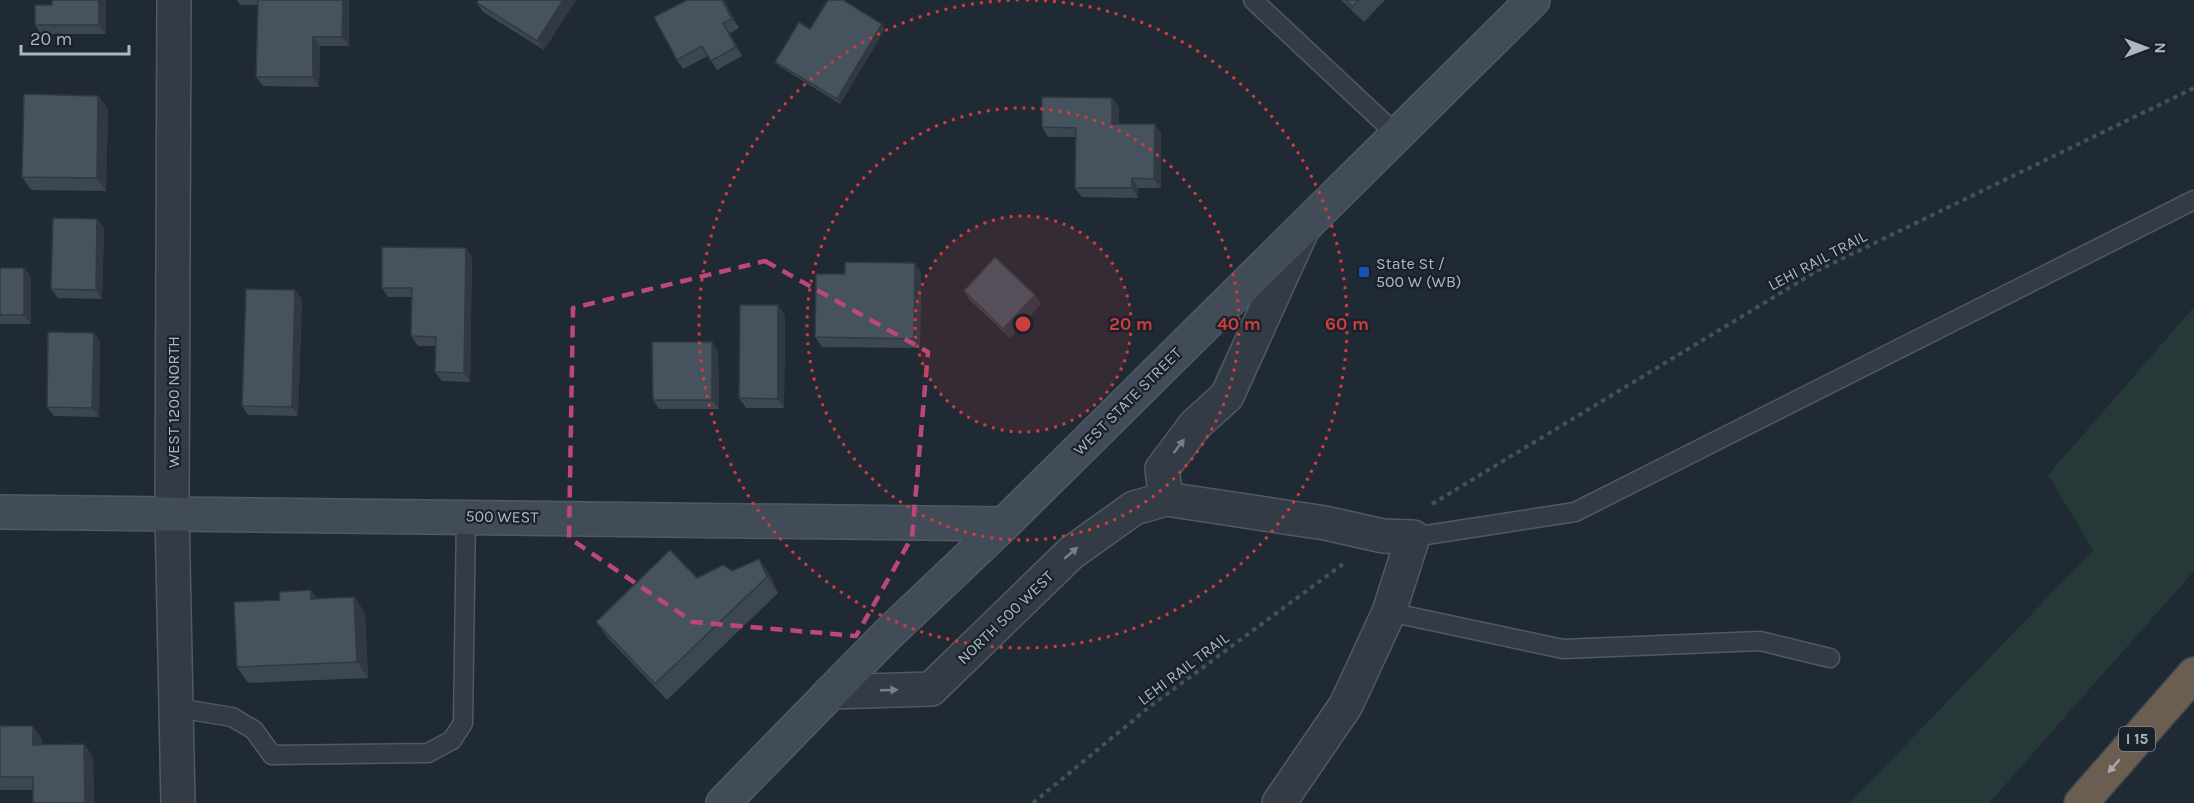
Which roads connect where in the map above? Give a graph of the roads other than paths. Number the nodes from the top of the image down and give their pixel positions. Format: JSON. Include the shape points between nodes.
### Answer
{"nodes":[{"id":1,"x":174,"y":0,"type":"edge"},
{"id":2,"x":1253,"y":0,"type":"edge"},
{"id":3,"x":1533,"y":0,"type":"edge"},
{"id":4,"x":1396,"y":134,"type":"junction"},
{"id":5,"x":2194,"y":200,"type":"edge"},
{"id":6,"x":1305,"y":224,"type":"junction"},
{"id":7,"x":1166,"y":499,"type":"junction"},
{"id":8,"x":0,"y":512,"type":"edge"},
{"id":9,"x":172,"y":513,"type":"junction"},
{"id":10,"x":466,"y":516,"type":"junction"},
{"id":11,"x":1004,"y":524,"type":"junction"},
{"id":12,"x":1413,"y":537,"type":"junction"},
{"id":13,"x":1389,"y":612,"type":"junction"},
{"id":14,"x":1830,"y":658,"type":"dead end"},
{"id":15,"x":2194,"y":675,"type":"edge"},
{"id":16,"x":831,"y":692,"type":"junction"},
{"id":17,"x":177,"y":708,"type":"junction"},
{"id":18,"x":178,"y":803,"type":"edge"},
{"id":19,"x":723,"y":803,"type":"edge"},
{"id":20,"x":1279,"y":803,"type":"edge"},
{"id":21,"x":2081,"y":803,"type":"edge"}],
"edges":[{"from":1,"to":9,"type":"street","name":"WEST 1200 NORTH"},
{"from":2,"to":4,"type":"lane"},
{"from":3,"to":4,"type":"main road","name":"WEST STATE STREET"},
{"from":4,"to":6,"type":"main road","name":"WEST STATE STREET"},
{"from":5,"to":12,"type":"lane","via":[[1575,512]]},
{"from":7,"to":6,"type":"street","one_way":true,"via":[[1162,469],[1195,426],[1227,396]]},
{"from":6,"to":11,"type":"main road","name":"WEST STATE STREET"},
{"from":7,"to":12,"type":"street","name":"NORTH 500 WEST","via":[[1383,536]]},
{"from":16,"to":7,"type":"street","name":"NORTH 500 WEST","one_way":true,"via":[[931,689],[1071,552],[1134,508]]},
{"from":8,"to":9,"type":"main road","name":"500 WEST"},
{"from":9,"to":10,"type":"main road","name":"500 WEST"},
{"from":9,"to":17,"type":"street","name":"WEST 1200 NORTH"},
{"from":10,"to":11,"type":"main road","name":"500 WEST"},
{"from":10,"to":17,"type":"lane","via":[[463,723],[452,740],[428,753],[272,755],[255,729],[232,717]]},
{"from":11,"to":16,"type":"main road","name":"WEST STATE STREET"},
{"from":12,"to":13,"type":"street"},
{"from":13,"to":14,"type":"lane","via":[[1563,649],[1760,641]]},
{"from":13,"to":20,"type":"street","via":[[1346,705]]},
{"from":15,"to":21,"type":"highway","number":"I 15","one_way":true},
{"from":16,"to":19,"type":"main road","name":"WEST STATE STREET"},
{"from":17,"to":18,"type":"street","name":"WEST 1200 NORTH"}]}
